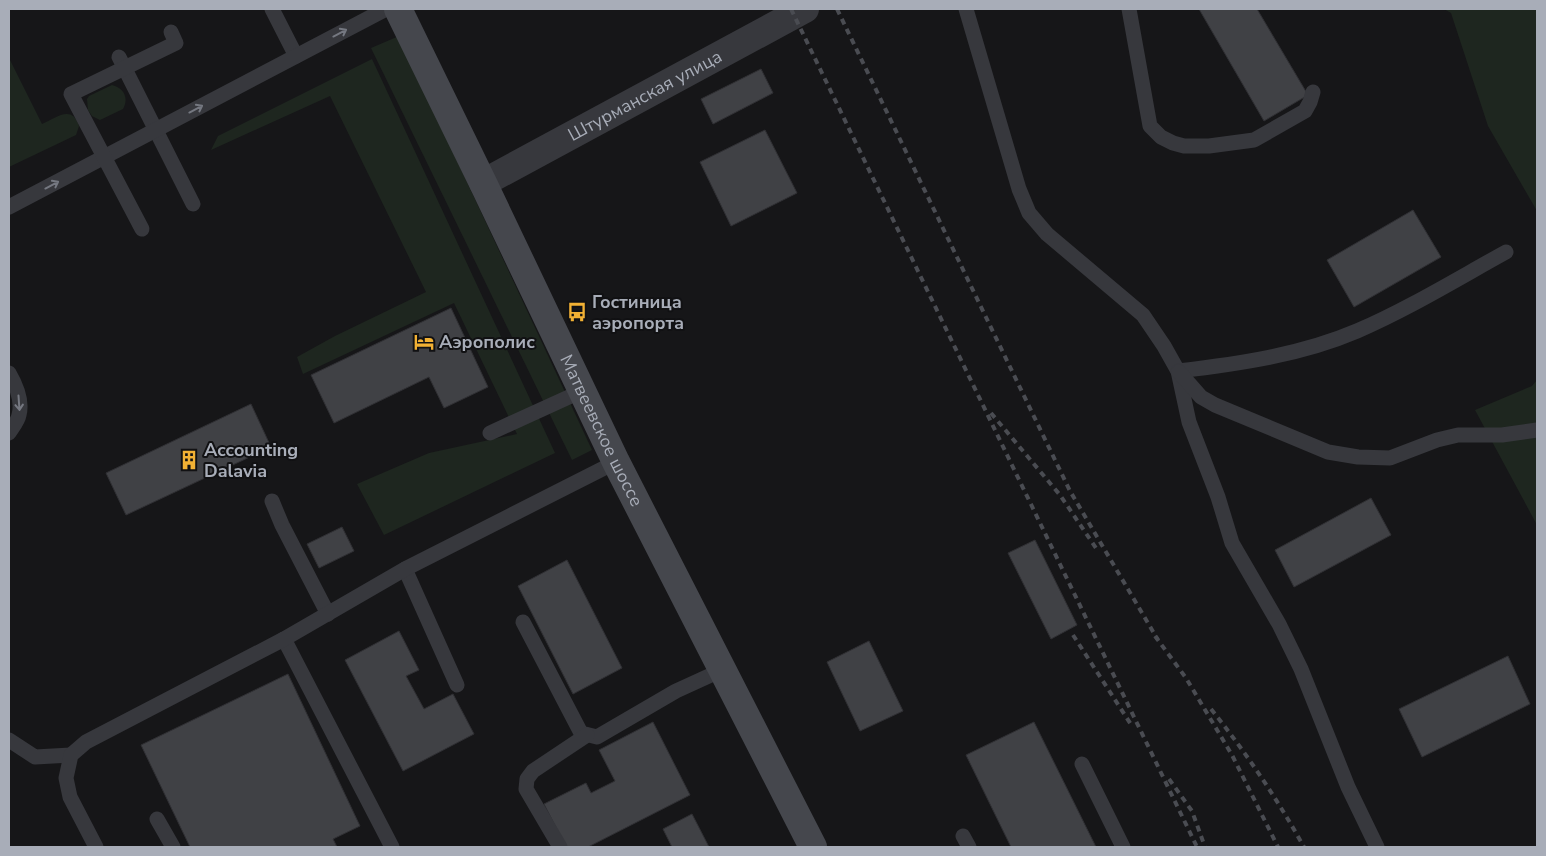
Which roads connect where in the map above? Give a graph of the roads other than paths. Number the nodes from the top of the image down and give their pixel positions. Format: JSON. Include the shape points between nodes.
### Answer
{"nodes":[{"id":1,"x":272,"y":9,"type":"edge"},
{"id":2,"x":386,"y":9,"type":"edge"},
{"id":3,"x":398,"y":9,"type":"edge"},
{"id":4,"x":805,"y":9,"type":"edge"},
{"id":5,"x":966,"y":9,"type":"edge"},
{"id":6,"x":1130,"y":9,"type":"edge"},
{"id":7,"x":171,"y":32,"type":"dead end"},
{"id":8,"x":296,"y":56,"type":"junction"},
{"id":9,"x":122,"y":62,"type":"junction"},
{"id":10,"x":1313,"y":92,"type":"dead end"},
{"id":11,"x":156,"y":130,"type":"junction"},
{"id":12,"x":104,"y":157,"type":"junction"},
{"id":13,"x":483,"y":183,"type":"junction"},
{"id":14,"x":193,"y":204,"type":"dead end"},
{"id":15,"x":9,"y":207,"type":"edge"},
{"id":16,"x":142,"y":229,"type":"dead end"},
{"id":17,"x":1506,"y":252,"type":"dead end"},
{"id":18,"x":1178,"y":371,"type":"junction"},
{"id":19,"x":9,"y":373,"type":"edge"},
{"id":20,"x":582,"y":391,"type":"junction"},
{"id":21,"x":1537,"y":430,"type":"edge"},
{"id":22,"x":9,"y":433,"type":"edge"},
{"id":23,"x":490,"y":433,"type":"dead end"},
{"id":24,"x":616,"y":462,"type":"junction"},
{"id":25,"x":272,"y":501,"type":"dead end"},
{"id":26,"x":405,"y":569,"type":"junction"},
{"id":27,"x":328,"y":614,"type":"junction"},
{"id":28,"x":524,"y":622,"type":"dead end"},
{"id":29,"x":284,"y":639,"type":"junction"},
{"id":30,"x":722,"y":670,"type":"junction"},
{"id":31,"x":457,"y":684,"type":"dead end"},
{"id":32,"x":587,"y":735,"type":"junction"},
{"id":33,"x":9,"y":740,"type":"edge"},
{"id":34,"x":71,"y":756,"type":"junction"},
{"id":35,"x":1082,"y":764,"type":"dead end"},
{"id":36,"x":157,"y":819,"type":"dead end"},
{"id":37,"x":96,"y":847,"type":"edge"},
{"id":38,"x":173,"y":847,"type":"edge"},
{"id":39,"x":392,"y":847,"type":"edge"},
{"id":40,"x":560,"y":847,"type":"edge"},
{"id":41,"x":813,"y":847,"type":"edge"},
{"id":42,"x":1123,"y":847,"type":"edge"},
{"id":43,"x":1377,"y":847,"type":"edge"}],
"edges":[{"from":1,"to":8,"type":"lane"},
{"from":8,"to":2,"type":"lane","one_way":true},
{"from":3,"to":13,"type":"main road","name":"Матвеевское шоссе"},
{"from":4,"to":13,"type":"street","name":"Штурманская улица"},
{"from":5,"to":18,"type":"lane","via":[[1029,213],[1047,234],[1143,315]]},
{"from":6,"to":10,"type":"lane","via":[[1150,126],[1173,143],[1197,146],[1254,140],[1305,111]]},
{"from":7,"to":9,"type":"lane","via":[[176,43]]},
{"from":11,"to":8,"type":"lane","one_way":true},
{"from":9,"to":11,"type":"lane"},
{"from":9,"to":12,"type":"lane","via":[[71,94]]},
{"from":11,"to":12,"type":"lane"},
{"from":11,"to":14,"type":"lane"},
{"from":15,"to":12,"type":"lane","one_way":true},
{"from":12,"to":16,"type":"lane"},
{"from":13,"to":20,"type":"main road","name":"Матвеевское шоссе"},
{"from":17,"to":18,"type":"lane","via":[[1356,331],[1278,355]]},
{"from":18,"to":21,"type":"lane","via":[[1201,397],[1215,405],[1328,452],[1358,457],[1390,458],[1458,435],[1502,435]]},
{"from":18,"to":43,"type":"lane","via":[[1189,422],[1232,543],[1280,624],[1348,787]]},
{"from":19,"to":22,"type":"lane","one_way":true,"via":[[20,403],[19,417]]},
{"from":20,"to":23,"type":"lane"},
{"from":20,"to":24,"type":"main road","name":"Матвеевское шоссе"},
{"from":24,"to":26,"type":"lane"},
{"from":24,"to":30,"type":"main road","name":"Матвеевское шоссе"},
{"from":25,"to":27,"type":"lane"},
{"from":26,"to":27,"type":"lane"},
{"from":26,"to":31,"type":"lane"},
{"from":27,"to":29,"type":"lane"},
{"from":28,"to":32,"type":"lane","via":[[581,733]]},
{"from":29,"to":34,"type":"lane","via":[[86,742]]},
{"from":29,"to":39,"type":"lane"},
{"from":30,"to":32,"type":"lane","via":[[676,691],[597,737]]},
{"from":30,"to":41,"type":"main road","name":"Матвеевское шоссе"},
{"from":32,"to":40,"type":"lane","via":[[527,778],[526,789]]},
{"from":33,"to":34,"type":"lane","via":[[35,757]]},
{"from":34,"to":37,"type":"lane","via":[[66,778],[70,796]]},
{"from":35,"to":42,"type":"lane"},
{"from":36,"to":38,"type":"lane"}]}
